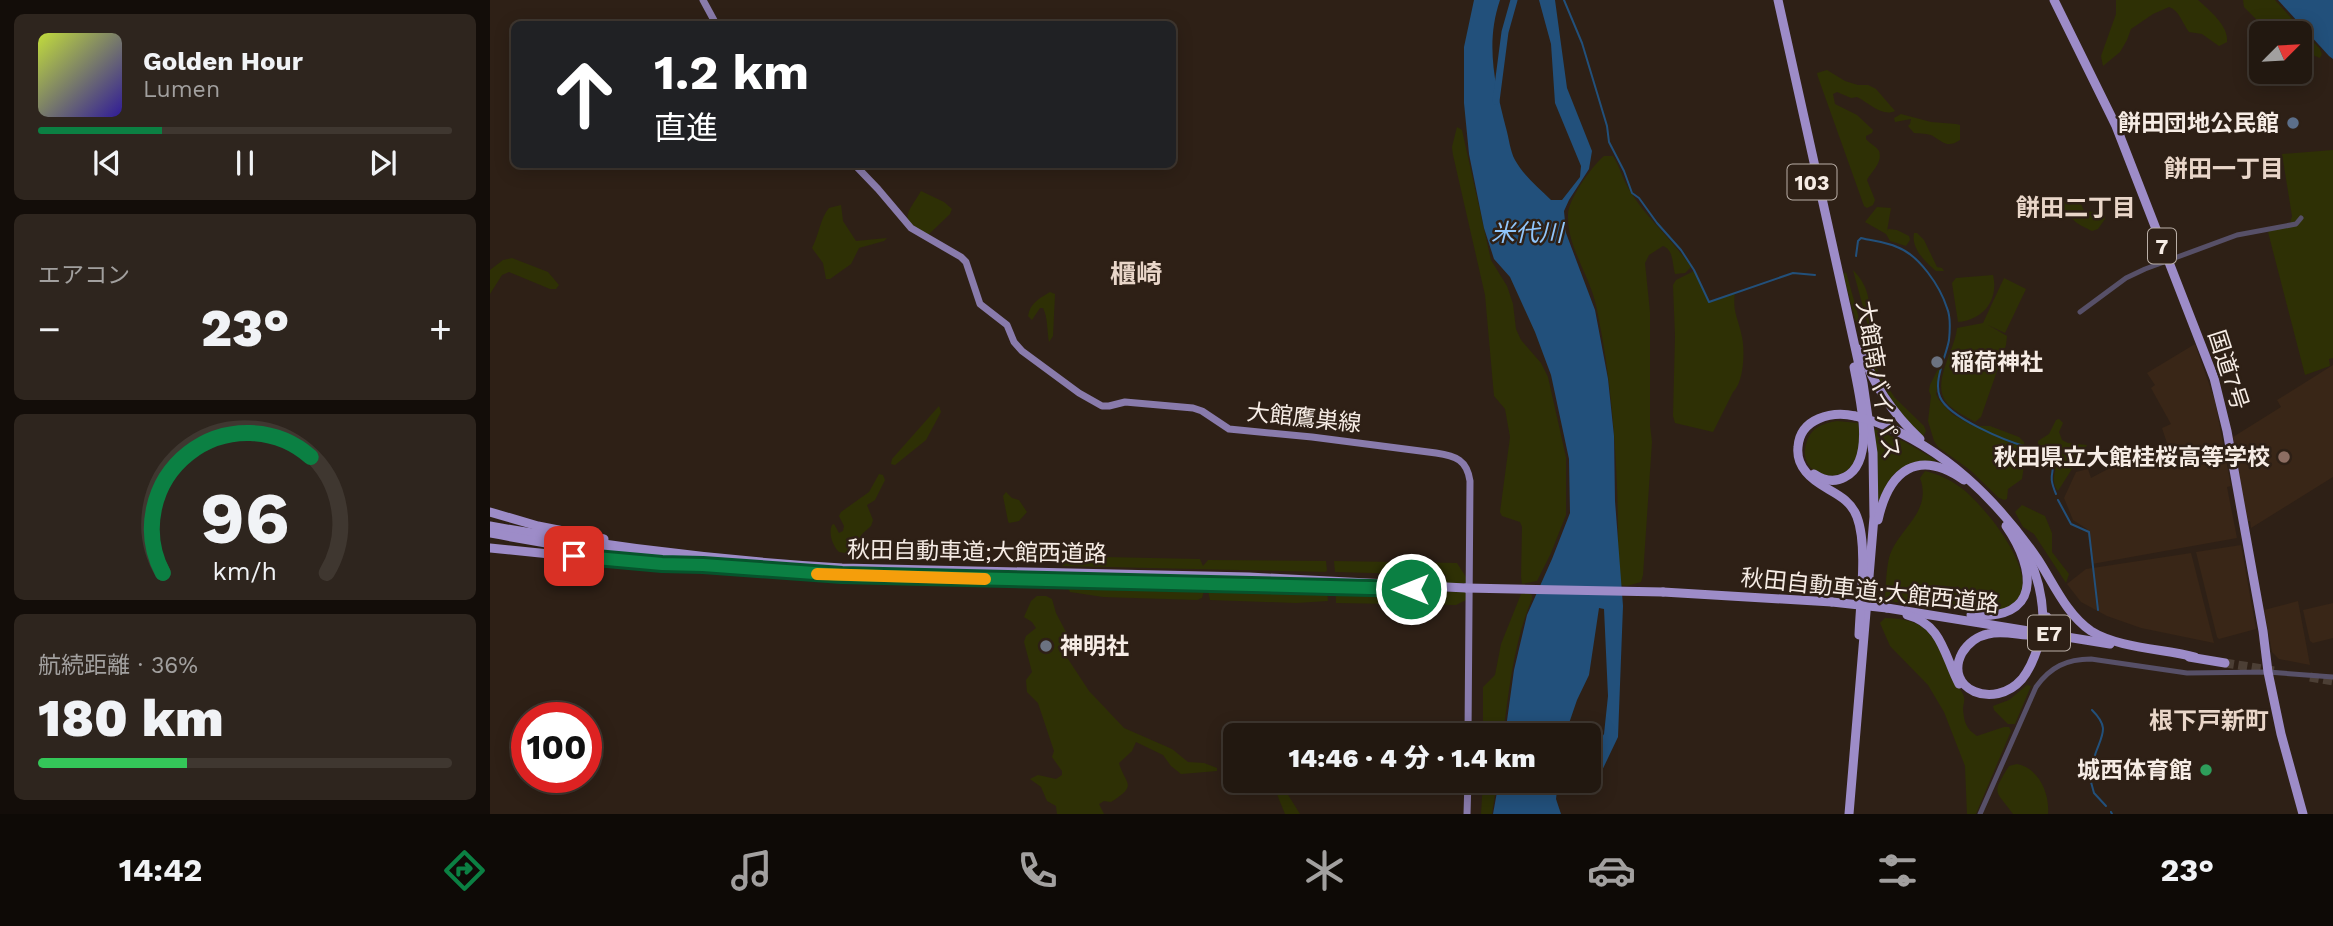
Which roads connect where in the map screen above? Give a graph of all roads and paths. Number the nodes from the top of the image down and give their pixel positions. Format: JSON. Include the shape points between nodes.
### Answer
{"nodes":[{"id":1,"x":703,"y":0,"type":"edge"},
{"id":2,"x":1777,"y":0,"type":"edge"},
{"id":3,"x":2054,"y":0,"type":"edge"},
{"id":4,"x":714,"y":21,"type":"edge"},
{"id":5,"x":858,"y":168,"type":"edge"},
{"id":6,"x":2301,"y":218,"type":"dead end"},
{"id":7,"x":2167,"y":261,"type":"junction"},
{"id":8,"x":1840,"y":277,"type":"junction"},
{"id":9,"x":2080,"y":312,"type":"dead end"},
{"id":10,"x":1853,"y":362,"type":"junction"},
{"id":11,"x":1856,"y":418,"type":"junction"},
{"id":12,"x":1876,"y":424,"type":"junction"},
{"id":13,"x":1952,"y":464,"type":"junction"},
{"id":14,"x":1976,"y":490,"type":"junction"},
{"id":15,"x":1994,"y":508,"type":"junction"},
{"id":16,"x":490,"y":512,"type":"edge"},
{"id":17,"x":490,"y":526,"type":"edge"},
{"id":18,"x":490,"y":533,"type":"edge"},
{"id":19,"x":2022,"y":538,"type":"junction"},
{"id":20,"x":490,"y":548,"type":"edge"},
{"id":21,"x":745,"y":561,"type":"junction"},
{"id":22,"x":703,"y":565,"type":"junction"},
{"id":23,"x":1466,"y":588,"type":"junction"},
{"id":24,"x":1887,"y":609,"type":"junction"},
{"id":25,"x":1903,"y":610,"type":"junction"},
{"id":26,"x":1867,"y":612,"type":"junction"},
{"id":27,"x":2045,"y":617,"type":"junction"},
{"id":28,"x":1859,"y":635,"type":"junction"},
{"id":29,"x":2042,"y":640,"type":"junction"},
{"id":30,"x":2091,"y":640,"type":"junction"},
{"id":31,"x":2195,"y":657,"type":"junction"},
{"id":32,"x":2225,"y":663,"type":"tunnel mouth"},
{"id":33,"x":2268,"y":672,"type":"junction"},
{"id":34,"x":2333,"y":677,"type":"edge"},
{"id":35,"x":1468,"y":723,"type":"edge"},
{"id":36,"x":1468,"y":793,"type":"edge"},
{"id":37,"x":1467,"y":814,"type":"edge"},
{"id":38,"x":1843,"y":814,"type":"edge"},
{"id":39,"x":1849,"y":814,"type":"edge"},
{"id":40,"x":1980,"y":814,"type":"edge"},
{"id":41,"x":2303,"y":814,"type":"edge"}],
"edges":[{"from":1,"to":4,"type":"main road"},
{"from":2,"to":8,"type":"highway","name":"大館南バイパス","number":"103"},
{"from":2,"to":10,"type":"highway","name":"大館南バイパス","number":"103","via":[[1804,148]]},
{"from":3,"to":7,"type":"highway","name":"国道7号","number":"7","via":[[2116,126]]},
{"from":5,"to":35,"type":"main road","name":"大館鷹巣線","via":[[911,228],[966,262],[980,304],[1007,325],[1022,351],[1090,401],[1109,406],[1125,402],[1193,408],[1229,429],[1457,458],[1468,470],[1470,481]]},
{"from":6,"to":7,"type":"street","via":[[2295,224],[2237,235]]},
{"from":7,"to":9,"type":"street","via":[[2124,279]]},
{"from":7,"to":33,"type":"highway","name":"国道7号","number":"7","via":[[2221,402]]},
{"from":8,"to":13,"type":"highway","via":[[1860,347],[1878,389],[1911,431]]},
{"from":8,"to":26,"type":"highway","name":"大館南バイパス","number":"103","via":[[1873,453]]},
{"from":10,"to":11,"type":"highway","via":[[1863,425],[1861,457],[1853,471],[1839,479],[1814,474],[1802,455],[1807,433],[1828,419]]},
{"from":10,"to":28,"type":"highway","name":"大館南バイパス","number":"103","via":[[1869,474]]},
{"from":11,"to":12,"type":"highway","bridge":true},
{"from":11,"to":28,"type":"highway","via":[[1831,414],[1815,420],[1802,432],[1798,449],[1807,473],[1843,497],[1858,519],[1862,543]]},
{"from":12,"to":13,"type":"highway","via":[[1913,439]]},
{"from":12,"to":14,"type":"highway","via":[[1931,454]]},
{"from":13,"to":19,"type":"highway","via":[[1988,496]]},
{"from":14,"to":15,"type":"highway"},
{"from":14,"to":26,"type":"highway","via":[[1931,464],[1913,466],[1895,479],[1878,520]]},
{"from":15,"to":25,"type":"highway","via":[[2025,562],[2027,589],[2021,603],[1994,616]]},
{"from":15,"to":27,"type":"highway","via":[[2034,567]]},
{"from":16,"to":21,"type":"highway","via":[[591,537]]},
{"from":17,"to":21,"type":"highway","name":"秋田自動車道;大館西道路","number":"E7","via":[[600,545]]},
{"from":18,"to":22,"type":"highway","name":"秋田自動車道;大館西道路","number":"E7"},
{"from":19,"to":27,"type":"highway","via":[[2042,579]]},
{"from":19,"to":31,"type":"highway","via":[[2069,608],[2092,631],[2120,642]]},
{"from":20,"to":22,"type":"highway"},
{"from":21,"to":23,"type":"highway","name":"秋田自動車道;大館西道路","number":"E7"},
{"from":22,"to":23,"type":"highway","name":"秋田自動車道;大館西道路","number":"E7","via":[[915,578]]},
{"from":23,"to":24,"type":"highway","name":"秋田自動車道;大館西道路","number":"E7","bridge":true,"via":[[1663,592],[1832,601]]},
{"from":24,"to":25,"type":"highway","name":"秋田自動車道;大館西道路","number":"E7"},
{"from":24,"to":29,"type":"highway","via":[[1931,627],[1961,687],[1983,700],[2019,689],[2033,669]]},
{"from":25,"to":30,"type":"highway","name":"秋田自動車道;大館西道路","number":"E7"},
{"from":26,"to":39,"type":"highway","name":"大館南バイパス","number":"103"},
{"from":27,"to":29,"type":"highway","bridge":true},
{"from":28,"to":38,"type":"highway","name":"大館南バイパス","number":"103"},
{"from":29,"to":30,"type":"highway","via":[[2026,674],[2005,692],[1980,695],[1962,680],[1962,653],[1982,636],[2001,633]]},
{"from":30,"to":31,"type":"highway","name":"秋田自動車道;大館西道路","number":"E7"},
{"from":31,"to":32,"type":"highway","name":"秋田自動車道;大館西道路","number":"E7"},
{"from":33,"to":34,"type":"street"},
{"from":33,"to":40,"type":"street","via":[[2187,673],[2091,659],[2059,664],[2036,687]]},
{"from":33,"to":41,"type":"highway","name":"国道7号","number":"7"},
{"from":36,"to":37,"type":"main road"}]}
